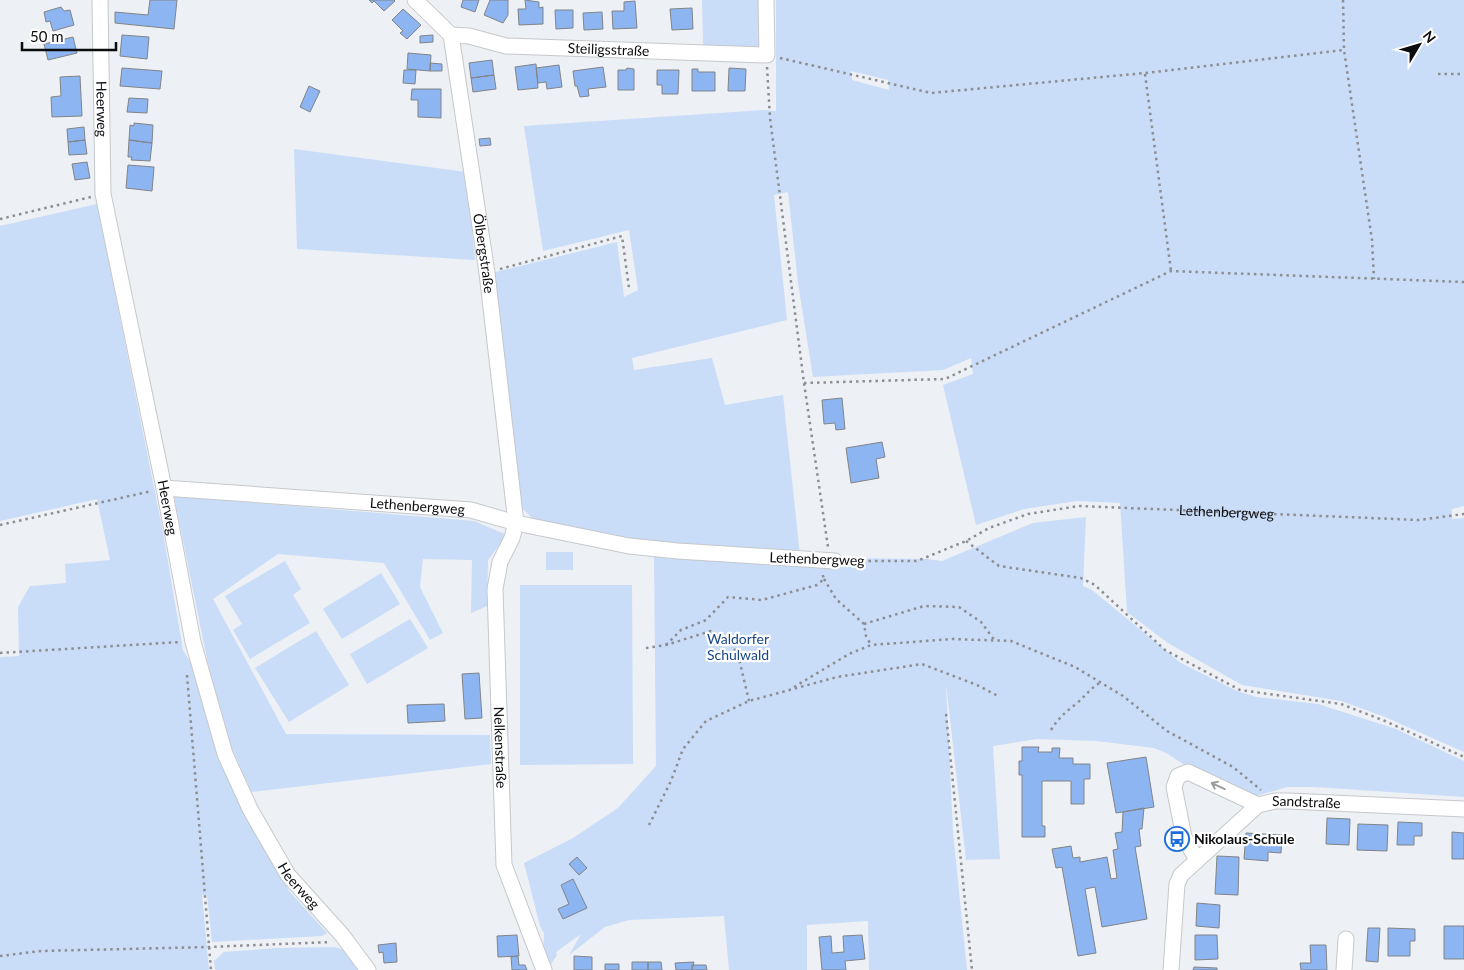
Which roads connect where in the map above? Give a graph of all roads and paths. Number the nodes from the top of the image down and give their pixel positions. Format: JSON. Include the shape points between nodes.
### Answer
{"nodes":[{"id":1,"x":100,"y":0,"type":"edge"},
{"id":2,"x":415,"y":0,"type":"edge"},
{"id":3,"x":766,"y":0,"type":"edge"},
{"id":4,"x":1343,"y":0,"type":"edge"},
{"id":5,"x":451,"y":35,"type":"junction"},
{"id":6,"x":1344,"y":50,"type":"junction"},
{"id":7,"x":767,"y":54,"type":"junction"},
{"id":8,"x":1145,"y":74,"type":"junction"},
{"id":9,"x":1438,"y":74,"type":"dead end"},
{"id":10,"x":1464,"y":74,"type":"edge"},
{"id":11,"x":102,"y":194,"type":"junction"},
{"id":12,"x":0,"y":219,"type":"edge"},
{"id":13,"x":1171,"y":271,"type":"junction"},
{"id":14,"x":487,"y":273,"type":"junction"},
{"id":15,"x":1374,"y":279,"type":"junction"},
{"id":16,"x":1464,"y":282,"type":"edge"},
{"id":17,"x":629,"y":288,"type":"dead end"},
{"id":18,"x":804,"y":383,"type":"junction"},
{"id":19,"x":164,"y":488,"type":"junction"},
{"id":20,"x":1464,"y":514,"type":"edge"},
{"id":21,"x":516,"y":523,"type":"junction"},
{"id":22,"x":0,"y":525,"type":"edge"},
{"id":23,"x":966,"y":541,"type":"junction"},
{"id":24,"x":829,"y":561,"type":"junction"},
{"id":25,"x":824,"y":580,"type":"junction"},
{"id":26,"x":864,"y":624,"type":"junction"},
{"id":27,"x":996,"y":641,"type":"junction"},
{"id":28,"x":193,"y":642,"type":"junction"},
{"id":29,"x":666,"y":645,"type":"junction"},
{"id":30,"x":871,"y":645,"type":"junction"},
{"id":31,"x":646,"y":648,"type":"dead end"},
{"id":32,"x":0,"y":652,"type":"edge"},
{"id":33,"x":187,"y":670,"type":"dead end"},
{"id":34,"x":1101,"y":682,"type":"junction"},
{"id":35,"x":794,"y":687,"type":"junction"},
{"id":36,"x":998,"y":696,"type":"dead end"},
{"id":37,"x":749,"y":701,"type":"junction"},
{"id":38,"x":946,"y":714,"type":"dead end"},
{"id":39,"x":1051,"y":730,"type":"dead end"},
{"id":40,"x":1464,"y":757,"type":"edge"},
{"id":41,"x":1275,"y":801,"type":"junction"},
{"id":42,"x":1258,"y":805,"type":"junction"},
{"id":43,"x":1464,"y":809,"type":"edge"},
{"id":44,"x":649,"y":825,"type":"dead end"},
{"id":45,"x":1197,"y":860,"type":"junction"},
{"id":46,"x":342,"y":935,"type":"junction"},
{"id":47,"x":1346,"y":939,"type":"dead end"},
{"id":48,"x":208,"y":947,"type":"junction"},
{"id":49,"x":0,"y":956,"type":"edge"},
{"id":50,"x":211,"y":970,"type":"edge"},
{"id":51,"x":368,"y":970,"type":"edge"},
{"id":52,"x":544,"y":970,"type":"edge"},
{"id":53,"x":972,"y":970,"type":"edge"},
{"id":54,"x":1171,"y":970,"type":"edge"},
{"id":55,"x":1344,"y":970,"type":"edge"}],
"edges":[{"from":1,"to":11,"type":"street","name":"Heerweg"},
{"from":2,"to":5,"type":"street"},
{"from":3,"to":7,"type":"street"},
{"from":4,"to":6,"type":"path"},
{"from":5,"to":7,"type":"street","name":"Steiligsstraße","via":[[469,36],[506,46]]},
{"from":5,"to":14,"type":"street","name":"Ölbergstraße"},
{"from":6,"to":8,"type":"path"},
{"from":6,"to":15,"type":"path","via":[[1372,240]]},
{"from":7,"to":8,"type":"path","via":[[931,93]]},
{"from":7,"to":18,"type":"path","via":[[770,118]]},
{"from":8,"to":13,"type":"path"},
{"from":9,"to":10,"type":"path"},
{"from":11,"to":12,"type":"path"},
{"from":11,"to":19,"type":"street","name":"Heerweg"},
{"from":13,"to":15,"type":"path"},
{"from":13,"to":18,"type":"path","via":[[945,379]]},
{"from":14,"to":17,"type":"path","via":[[622,236]]},
{"from":14,"to":21,"type":"street","name":"Ölbergstraße"},
{"from":15,"to":16,"type":"path"},
{"from":18,"to":24,"type":"path"},
{"from":19,"to":21,"type":"street","name":"Lethenbergweg","via":[[471,510]]},
{"from":19,"to":22,"type":"path"},
{"from":19,"to":28,"type":"street","name":"Heerweg"},
{"from":20,"to":23,"type":"path","name":"Lethenbergweg","via":[[1419,520],[1079,506],[1028,514],[989,528]]},
{"from":21,"to":24,"type":"street","name":"Lethenbergweg","via":[[629,546]]},
{"from":21,"to":52,"type":"street","name":"Nelkenstraße","via":[[500,562],[495,589],[504,865]]},
{"from":23,"to":24,"type":"path","name":"Lethenbergweg","via":[[916,561]]},
{"from":23,"to":40,"type":"path","via":[[999,566],[1081,578],[1095,586],[1165,650],[1240,690],[1341,704]]},
{"from":24,"to":25,"type":"path"},
{"from":25,"to":26,"type":"path","via":[[836,599]]},
{"from":25,"to":29,"type":"path","via":[[817,585],[762,600],[728,597],[706,620],[681,630]]},
{"from":26,"to":27,"type":"path","via":[[924,606],[959,607],[980,622]]},
{"from":26,"to":30,"type":"path"},
{"from":27,"to":30,"type":"path","via":[[953,639]]},
{"from":27,"to":34,"type":"path","via":[[1020,645],[1075,667]]},
{"from":28,"to":32,"type":"path"},
{"from":28,"to":46,"type":"street","name":"Heerweg","via":[[225,754],[250,809],[288,875]]},
{"from":29,"to":31,"type":"path"},
{"from":29,"to":37,"type":"path","via":[[710,631],[734,645]]},
{"from":30,"to":35,"type":"path","via":[[849,654]]},
{"from":33,"to":48,"type":"path"},
{"from":34,"to":39,"type":"path","via":[[1058,719]]},
{"from":34,"to":41,"type":"path","via":[[1167,731],[1233,767]]},
{"from":35,"to":36,"type":"path","via":[[846,675],[922,664]]},
{"from":35,"to":37,"type":"path"},
{"from":37,"to":44,"type":"path","via":[[706,721],[683,749]]},
{"from":38,"to":53,"type":"path"},
{"from":41,"to":42,"type":"street","name":"Sandstraße"},
{"from":41,"to":43,"type":"street","name":"Sandstraße"},
{"from":42,"to":45,"type":"street","name":"Sandstraße"},
{"from":42,"to":45,"type":"street","one_way":true,"via":[[1188,772],[1178,776],[1174,787],[1184,837]]},
{"from":45,"to":54,"type":"street","name":"Sandstraße","via":[[1176,884]]},
{"from":46,"to":48,"type":"path","via":[[332,942]]},
{"from":46,"to":51,"type":"street","name":"Heerweg"},
{"from":47,"to":55,"type":"street"},
{"from":48,"to":49,"type":"path","via":[[41,951]]},
{"from":48,"to":50,"type":"path"}]}
